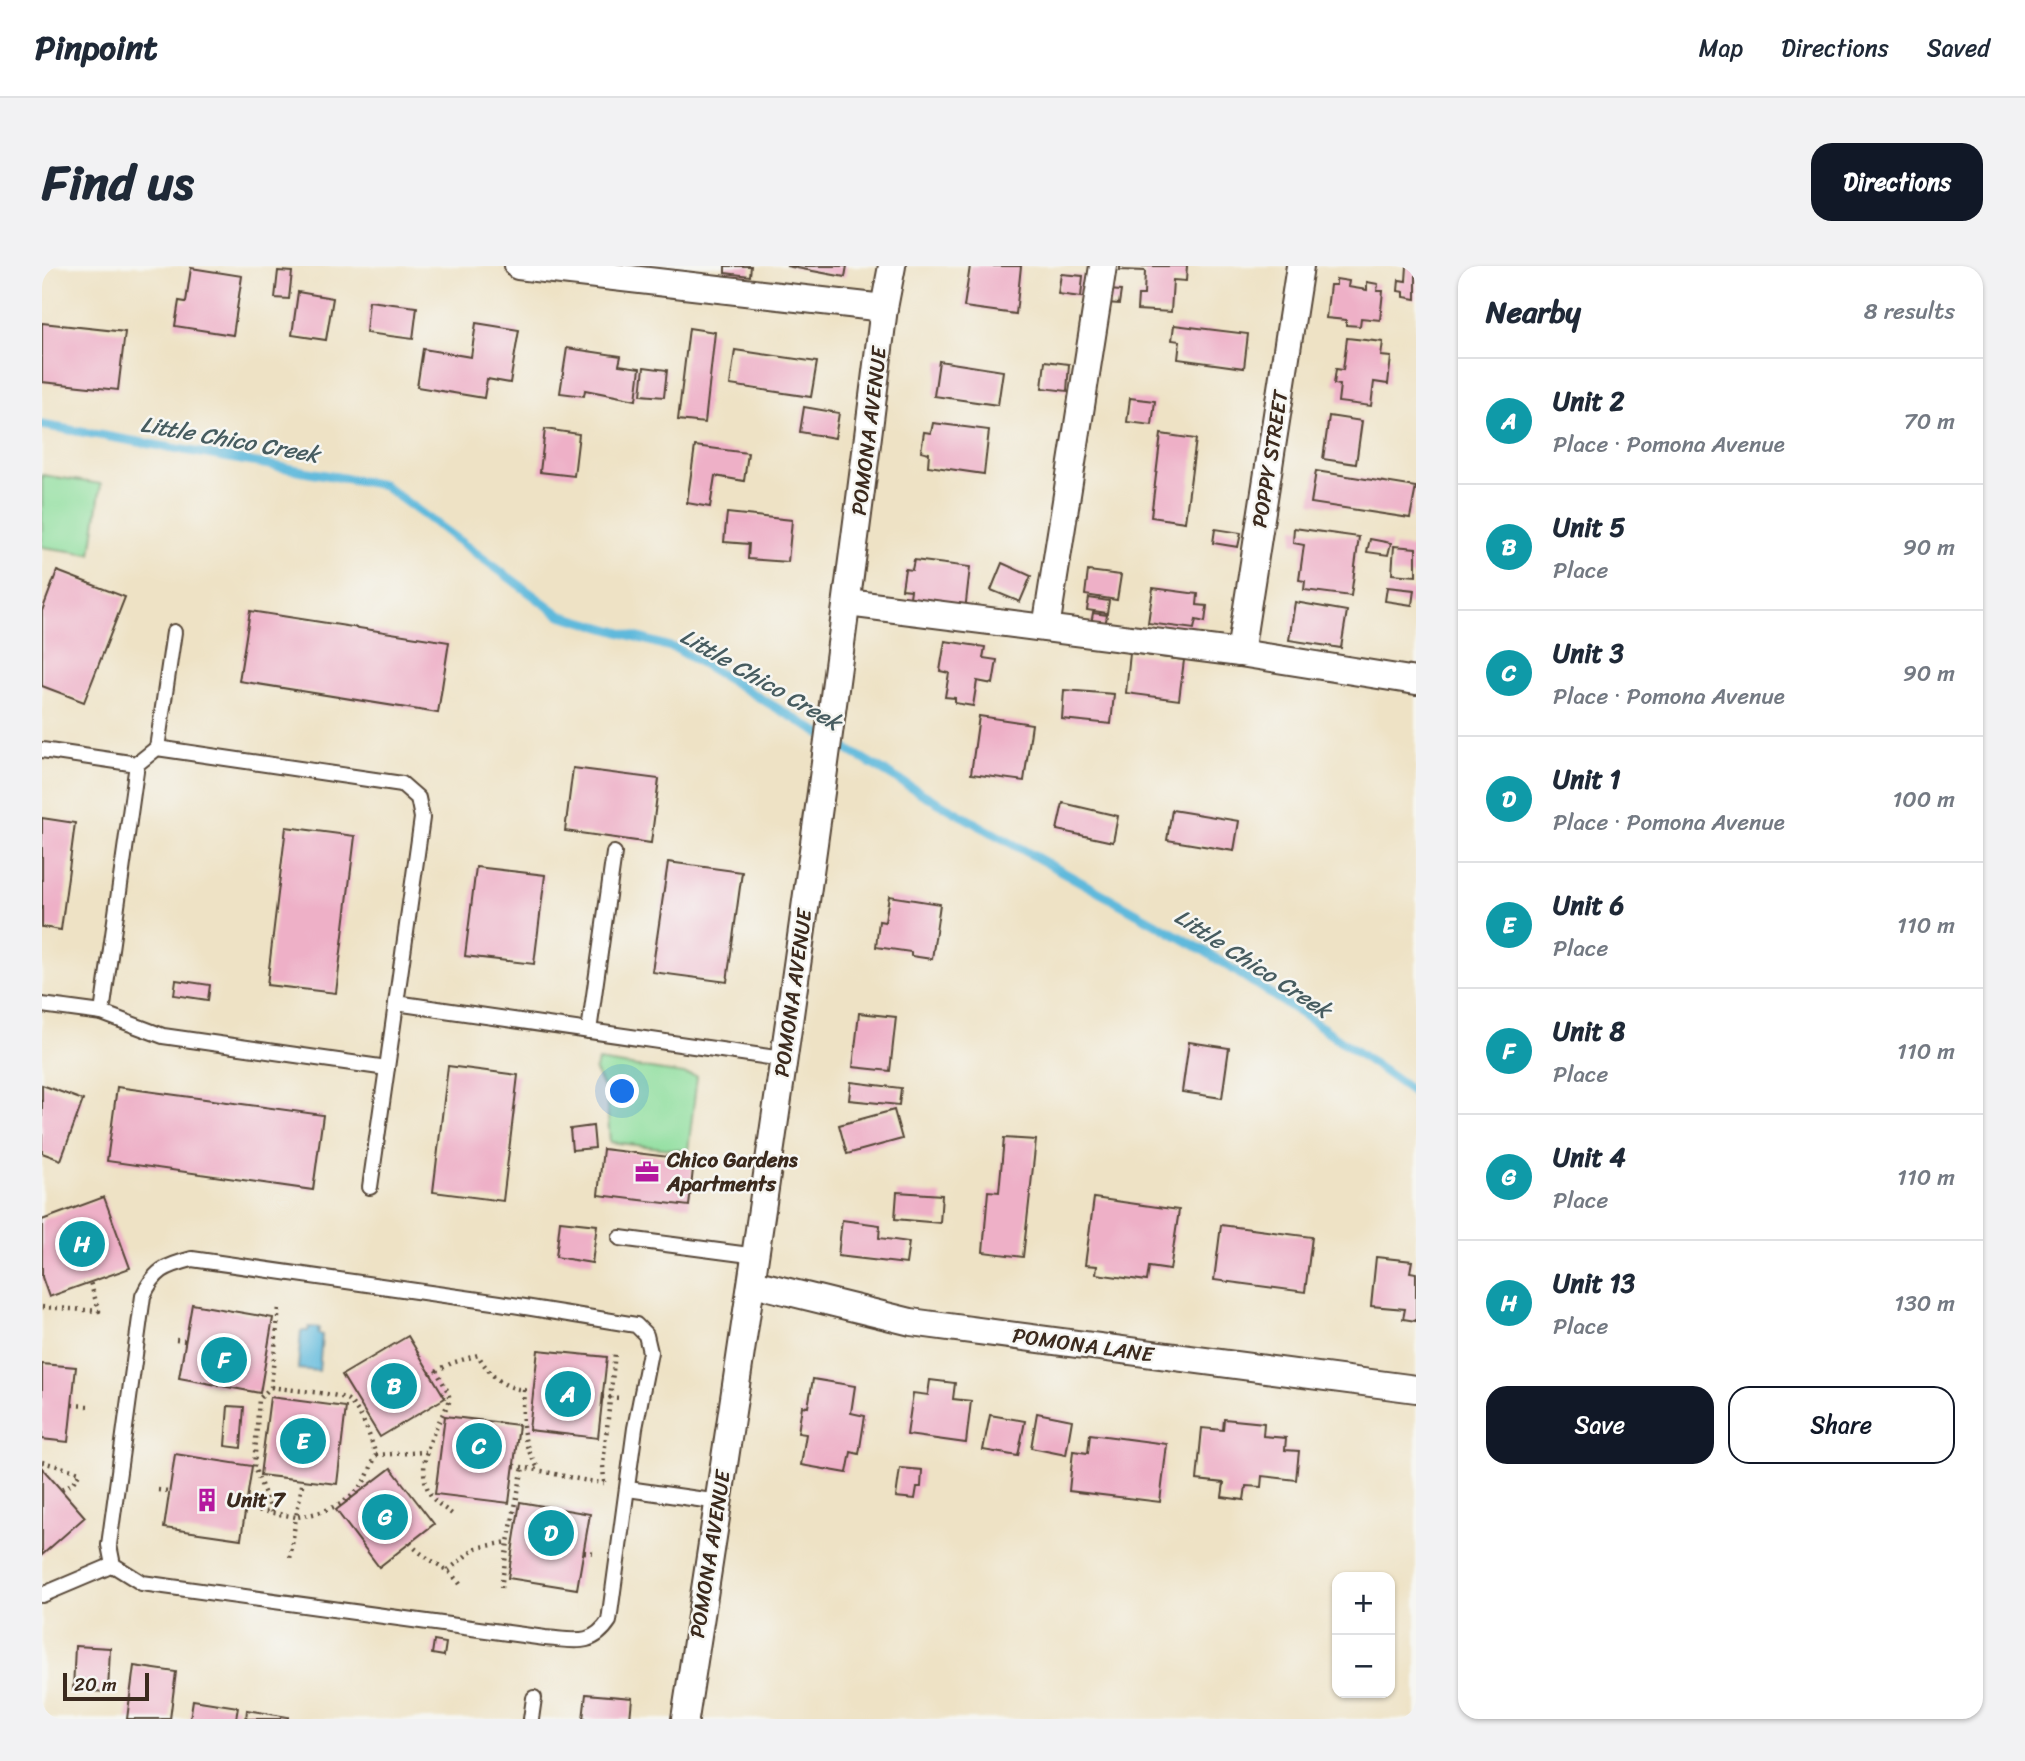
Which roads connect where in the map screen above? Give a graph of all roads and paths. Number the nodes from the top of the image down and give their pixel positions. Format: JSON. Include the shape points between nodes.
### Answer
{"nodes":[{"id":1,"x":518,"y":266,"type":"edge"},
{"id":2,"x":892,"y":266,"type":"edge"},
{"id":3,"x":1103,"y":266,"type":"edge"},
{"id":4,"x":1300,"y":266,"type":"edge"},
{"id":5,"x":884,"y":308,"type":"junction"},
{"id":6,"x":848,"y":603,"type":"junction"},
{"id":7,"x":1046,"y":628,"type":"junction"},
{"id":8,"x":174,"y":632,"type":"dead end"},
{"id":9,"x":1240,"y":653,"type":"junction"},
{"id":10,"x":1416,"y":681,"type":"edge"},
{"id":11,"x":157,"y":748,"type":"junction"},
{"id":12,"x":42,"y":750,"type":"edge"},
{"id":13,"x":137,"y":764,"type":"junction"},
{"id":14,"x":614,"y":853,"type":"dead end"},
{"id":15,"x":396,"y":1003,"type":"junction"},
{"id":16,"x":42,"y":1005,"type":"edge"},
{"id":17,"x":102,"y":1013,"type":"junction"},
{"id":18,"x":589,"y":1031,"type":"junction"},
{"id":19,"x":783,"y":1059,"type":"junction"},
{"id":20,"x":387,"y":1068,"type":"junction"},
{"id":21,"x":370,"y":1186,"type":"dead end"},
{"id":22,"x":620,"y":1238,"type":"dead end"},
{"id":23,"x":757,"y":1256,"type":"junction"},
{"id":24,"x":90,"y":1282,"type":"dead end"},
{"id":25,"x":753,"y":1283,"type":"junction"},
{"id":26,"x":279,"y":1307,"type":"dead end"},
{"id":27,"x":45,"y":1308,"type":"edge"},
{"id":28,"x":42,"y":1314,"type":"edge"},
{"id":29,"x":176,"y":1340,"type":"dead end"},
{"id":30,"x":186,"y":1341,"type":"dead end"},
{"id":31,"x":615,"y":1353,"type":"dead end"},
{"id":32,"x":436,"y":1370,"type":"junction"},
{"id":33,"x":430,"y":1374,"type":"dead end"},
{"id":34,"x":271,"y":1387,"type":"junction"},
{"id":35,"x":1416,"y":1389,"type":"edge"},
{"id":36,"x":72,"y":1405,"type":"dead end"},
{"id":37,"x":88,"y":1406,"type":"dead end"},
{"id":38,"x":426,"y":1452,"type":"junction"},
{"id":39,"x":376,"y":1455,"type":"junction"},
{"id":40,"x":42,"y":1462,"type":"edge"},
{"id":41,"x":514,"y":1466,"type":"dead end"},
{"id":42,"x":523,"y":1467,"type":"junction"},
{"id":43,"x":538,"y":1468,"type":"junction"},
{"id":44,"x":303,"y":1480,"type":"dead end"},
{"id":45,"x":61,"y":1489,"type":"dead end"},
{"id":46,"x":628,"y":1489,"type":"junction"},
{"id":47,"x":158,"y":1490,"type":"dead end"},
{"id":48,"x":169,"y":1491,"type":"dead end"},
{"id":49,"x":719,"y":1502,"type":"junction"},
{"id":50,"x":246,"y":1508,"type":"dead end"},
{"id":51,"x":272,"y":1512,"type":"junction"},
{"id":52,"x":453,"y":1515,"type":"dead end"},
{"id":53,"x":296,"y":1517,"type":"junction"},
{"id":54,"x":508,"y":1542,"type":"junction"},
{"id":55,"x":410,"y":1543,"type":"dead end"},
{"id":56,"x":290,"y":1559,"type":"dead end"},
{"id":57,"x":113,"y":1565,"type":"junction"},
{"id":58,"x":448,"y":1570,"type":"junction"},
{"id":59,"x":460,"y":1584,"type":"dead end"},
{"id":60,"x":501,"y":1588,"type":"dead end"},
{"id":61,"x":42,"y":1595,"type":"edge"},
{"id":62,"x":534,"y":1698,"type":"dead end"},
{"id":63,"x":531,"y":1719,"type":"edge"},
{"id":64,"x":685,"y":1719,"type":"edge"}],
"edges":[{"from":1,"to":5,"type":"street"},
{"from":2,"to":5,"type":"street","name":"POMONA AVENUE"},
{"from":3,"to":7,"type":"street"},
{"from":4,"to":9,"type":"street","name":"POPPY STREET"},
{"from":5,"to":6,"type":"street","name":"POMONA AVENUE"},
{"from":6,"to":7,"type":"street"},
{"from":6,"to":19,"type":"street","name":"POMONA AVENUE"},
{"from":7,"to":9,"type":"street"},
{"from":8,"to":11,"type":"lane"},
{"from":9,"to":10,"type":"street"},
{"from":11,"to":13,"type":"lane"},
{"from":11,"to":15,"type":"lane","via":[[402,784],[412,790],[422,818]]},
{"from":12,"to":13,"type":"lane"},
{"from":13,"to":17,"type":"lane"},
{"from":14,"to":18,"type":"lane"},
{"from":15,"to":18,"type":"lane"},
{"from":15,"to":20,"type":"lane"},
{"from":16,"to":17,"type":"lane"},
{"from":17,"to":20,"type":"lane","via":[[163,1036]]},
{"from":18,"to":19,"type":"lane"},
{"from":19,"to":23,"type":"street","name":"POMONA AVENUE"},
{"from":20,"to":21,"type":"lane"},
{"from":22,"to":23,"type":"lane"},
{"from":23,"to":25,"type":"street","name":"POMONA AVENUE"},
{"from":24,"to":27,"type":"path","via":[[99,1311]]},
{"from":25,"to":35,"type":"street","name":"POMONA LANE","via":[[911,1322]]},
{"from":25,"to":49,"type":"street","name":"POMONA AVENUE"},
{"from":26,"to":34,"type":"path"},
{"from":27,"to":28,"type":"path"},
{"from":29,"to":30,"type":"path"},
{"from":31,"to":43,"type":"path","via":[[604,1483]]},
{"from":32,"to":33,"type":"path"},
{"from":32,"to":38,"type":"path","via":[[450,1400]]},
{"from":32,"to":43,"type":"path","via":[[478,1355],[495,1378],[524,1390],[523,1437]]},
{"from":34,"to":39,"type":"path","via":[[346,1398],[365,1425]]},
{"from":34,"to":51,"type":"path","via":[[260,1399],[254,1467]]},
{"from":36,"to":37,"type":"path"},
{"from":38,"to":39,"type":"path"},
{"from":38,"to":52,"type":"path","via":[[431,1496]]},
{"from":39,"to":53,"type":"path","via":[[361,1486],[347,1498],[319,1514]]},
{"from":40,"to":45,"type":"path","via":[[80,1472]]},
{"from":41,"to":42,"type":"path"},
{"from":42,"to":43,"type":"path"},
{"from":42,"to":54,"type":"path"},
{"from":44,"to":53,"type":"path"},
{"from":46,"to":49,"type":"lane"},
{"from":46,"to":57,"type":"lane","via":[[609,1621],[600,1634],[582,1640],[506,1634],[142,1583]]},
{"from":46,"to":57,"type":"lane","via":[[650,1352],[646,1335],[636,1325],[192,1259],[169,1265],[150,1280],[143,1296],[109,1545]]},
{"from":47,"to":48,"type":"path"},
{"from":49,"to":64,"type":"street","name":"POMONA AVENUE"},
{"from":50,"to":51,"type":"path"},
{"from":51,"to":53,"type":"path"},
{"from":53,"to":56,"type":"path"},
{"from":54,"to":58,"type":"path","via":[[476,1548]]},
{"from":54,"to":60,"type":"path"},
{"from":55,"to":58,"type":"path"},
{"from":57,"to":61,"type":"lane"},
{"from":58,"to":59,"type":"path"},
{"from":62,"to":63,"type":"lane"}]}
